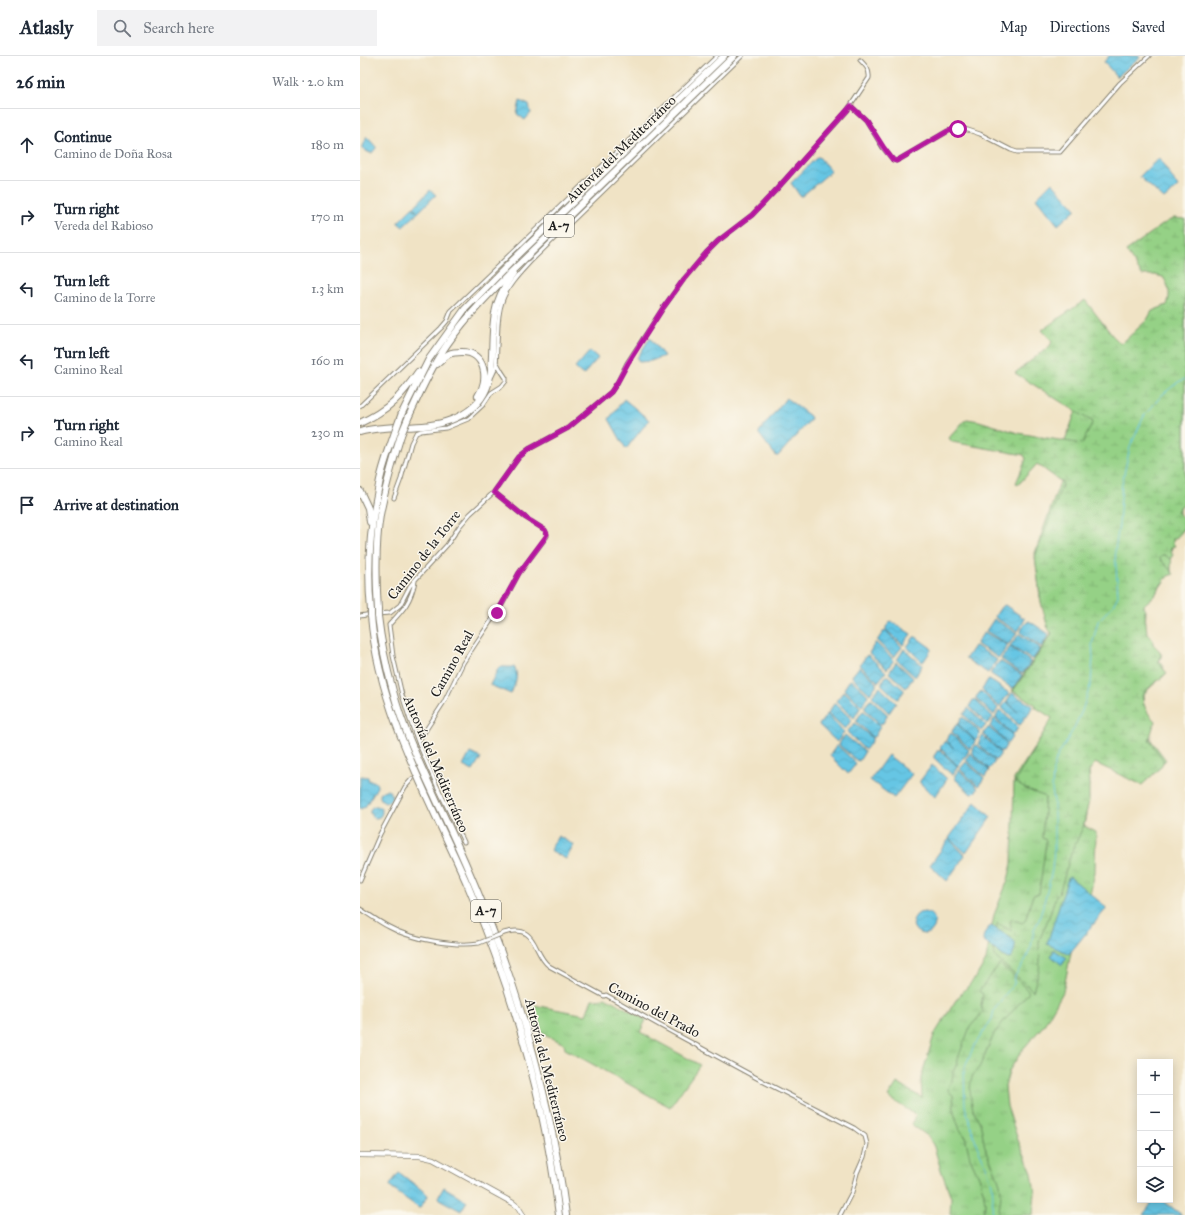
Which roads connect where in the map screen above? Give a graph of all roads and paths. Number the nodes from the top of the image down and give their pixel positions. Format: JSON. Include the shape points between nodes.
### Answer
{"nodes":[{"id":1,"x":717,"y":56,"type":"edge"},
{"id":2,"x":724,"y":56,"type":"edge"},
{"id":3,"x":734,"y":56,"type":"edge"},
{"id":4,"x":742,"y":56,"type":"edge"},
{"id":5,"x":1149,"y":56,"type":"edge"},
{"id":6,"x":860,"y":60,"type":"dead end"},
{"id":7,"x":851,"y":106,"type":"junction"},
{"id":8,"x":522,"y":261,"type":"junction"},
{"id":9,"x":494,"y":348,"type":"junction"},
{"id":10,"x":429,"y":359,"type":"junction"},
{"id":11,"x":495,"y":365,"type":"junction"},
{"id":12,"x":433,"y":368,"type":"junction"},
{"id":13,"x":502,"y":372,"type":"junction"},
{"id":14,"x":492,"y":376,"type":"junction"},
{"id":15,"x":360,"y":406,"type":"edge"},
{"id":16,"x":360,"y":423,"type":"edge"},
{"id":17,"x":360,"y":427,"type":"edge"},
{"id":18,"x":360,"y":432,"type":"edge"},
{"id":19,"x":360,"y":491,"type":"edge"},
{"id":20,"x":494,"y":492,"type":"junction"},
{"id":21,"x":394,"y":498,"type":"dead end"},
{"id":22,"x":371,"y":532,"type":"junction"},
{"id":23,"x":415,"y":580,"type":"junction"},
{"id":24,"x":360,"y":616,"type":"edge"},
{"id":25,"x":418,"y":742,"type":"junction"},
{"id":26,"x":412,"y":779,"type":"dead end"},
{"id":27,"x":464,"y":842,"type":"dead end"},
{"id":28,"x":360,"y":880,"type":"edge"},
{"id":29,"x":360,"y":910,"type":"edge"},
{"id":30,"x":360,"y":1155,"type":"edge"},
{"id":31,"x":523,"y":1215,"type":"edge"},
{"id":32,"x":559,"y":1215,"type":"edge"},
{"id":33,"x":566,"y":1215,"type":"edge"},
{"id":34,"x":840,"y":1215,"type":"edge"}],
"edges":[{"from":1,"to":15,"type":"street","via":[[451,311],[441,328]]},
{"from":2,"to":10,"type":"highway","name":"Autovía del Mediterráneo","number":"A-7","via":[[488,285],[465,309]]},
{"from":3,"to":8,"type":"highway","name":"Autovía del Mediterráneo","number":"A-7"},
{"from":4,"to":9,"type":"street","via":[[515,279],[502,301]]},
{"from":5,"to":7,"type":"street","via":[[1120,83],[1060,152],[1017,152],[980,134],[958,129],[948,131],[896,161],[884,148],[866,120]]},
{"from":6,"to":7,"type":"street","name":"Camino de la Torre","via":[[870,74]]},
{"from":7,"to":20,"type":"street","name":"Camino de la Torre","via":[[752,215],[718,241],[684,279],[611,392],[568,428],[519,457]]},
{"from":8,"to":9,"type":"highway","via":[[498,301],[495,312]]},
{"from":8,"to":12,"type":"highway","name":"Autovía del Mediterráneo","number":"A-7","via":[[465,321]]},
{"from":9,"to":11,"type":"highway"},
{"from":10,"to":16,"type":"highway","via":[[395,402]]},
{"from":10,"to":22,"type":"highway","name":"Autovía del Mediterráneo","number":"A-7","bridge":true,"via":[[395,432],[379,484]]},
{"from":11,"to":13,"type":"street"},
{"from":11,"to":13,"type":"street"},
{"from":11,"to":14,"type":"highway"},
{"from":12,"to":17,"type":"highway","via":[[448,354],[472,354],[480,363],[485,375],[481,391],[475,400],[454,415],[414,423]]},
{"from":12,"to":33,"type":"highway","name":"Autovía del Mediterráneo","number":"A-7","bridge":true,"via":[[401,435],[388,479],[380,516],[377,551],[378,613],[386,663],[401,717],[486,912],[523,1018],[548,1110]]},
{"from":13,"to":14,"type":"street"},
{"from":13,"to":21,"type":"street","via":[[506,378],[505,383],[491,393],[468,419],[446,428],[421,430],[416,433]]},
{"from":14,"to":18,"type":"highway","via":[[477,403],[465,413],[450,420],[434,425],[381,428]]},
{"from":19,"to":22,"type":"highway","via":[[368,508]]},
{"from":20,"to":23,"type":"street","name":"Camino de la Torre","via":[[459,526],[447,545]]},
{"from":20,"to":25,"type":"street","name":"Camino Real","via":[[545,530],[547,536],[519,573],[504,603],[463,663],[444,702]]},
{"from":22,"to":32,"type":"highway","name":"Autovía del Mediterráneo","number":"A-7","via":[[371,614],[381,676],[411,760],[476,907],[518,1024],[545,1131]]},
{"from":23,"to":24,"type":"street","name":"Camino de la Torre","via":[[404,600],[390,613]]},
{"from":23,"to":25,"type":"street","via":[[408,604],[389,628],[402,695]]},
{"from":25,"to":27,"type":"street"},
{"from":26,"to":28,"type":"street","via":[[380,834]]},
{"from":29,"to":34,"type":"street","name":"Camino del Prado","bridge":true,"via":[[390,928],[433,941],[467,944],[479,943],[511,931],[527,934],[535,942],[542,959],[549,966],[854,1128],[866,1138],[867,1144],[852,1192]]},
{"from":30,"to":31,"type":"main road","via":[[420,1156],[433,1159],[513,1203]]}]}
